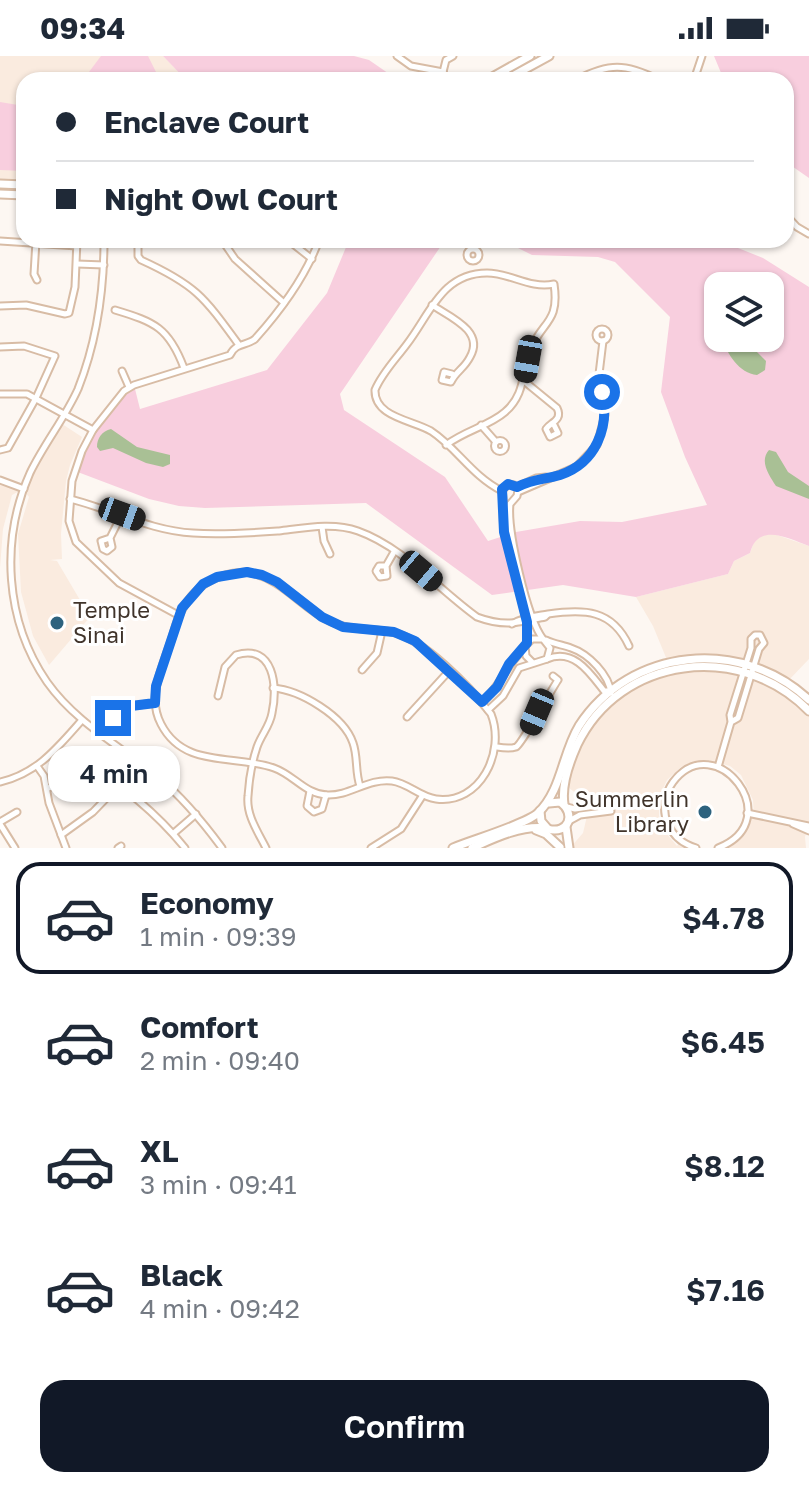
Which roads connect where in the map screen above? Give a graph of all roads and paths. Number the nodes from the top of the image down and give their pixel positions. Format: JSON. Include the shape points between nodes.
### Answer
{"nodes":[{"id":1,"x":397,"y":56,"type":"edge"},
{"id":2,"x":453,"y":56,"type":"edge"},
{"id":3,"x":530,"y":56,"type":"edge"},
{"id":4,"x":549,"y":56,"type":"edge"},
{"id":5,"x":521,"y":62,"type":"edge"},
{"id":6,"x":443,"y":72,"type":"joint"},
{"id":7,"x":502,"y":72,"type":"edge"},
{"id":8,"x":591,"y":72,"type":"edge"},
{"id":9,"x":643,"y":72,"type":"edge"},
{"id":10,"x":36,"y":248,"type":"edge"},
{"id":11,"x":77,"y":248,"type":"edge"},
{"id":12,"x":104,"y":248,"type":"edge"},
{"id":13,"x":139,"y":248,"type":"edge"},
{"id":14,"x":227,"y":248,"type":"edge"},
{"id":15,"x":298,"y":248,"type":"edge"},
{"id":16,"x":316,"y":248,"type":"edge"},
{"id":17,"x":312,"y":260,"type":"junction"},
{"id":18,"x":474,"y":260,"type":"dead end"},
{"id":19,"x":77,"y":264,"type":"junction"},
{"id":20,"x":104,"y":265,"type":"junction"},
{"id":21,"x":475,"y":274,"type":"junction"},
{"id":22,"x":37,"y":280,"type":"dead end"},
{"id":23,"x":284,"y":303,"type":"junction"},
{"id":24,"x":432,"y":305,"type":"junction"},
{"id":25,"x":0,"y":306,"type":"edge"},
{"id":26,"x":115,"y":310,"type":"dead end"},
{"id":27,"x":603,"y":341,"type":"dead end"},
{"id":28,"x":239,"y":345,"type":"junction"},
{"id":29,"x":0,"y":347,"type":"edge"},
{"id":30,"x":184,"y":368,"type":"junction"},
{"id":31,"x":122,"y":371,"type":"dead end"},
{"id":32,"x":452,"y":374,"type":"dead end"},
{"id":33,"x":524,"y":381,"type":"junction"},
{"id":34,"x":129,"y":387,"type":"junction"},
{"id":35,"x":0,"y":394,"type":"edge"},
{"id":36,"x":36,"y":398,"type":"junction"},
{"id":37,"x":65,"y":413,"type":"junction"},
{"id":38,"x":481,"y":425,"type":"junction"},
{"id":39,"x":554,"y":425,"type":"dead end"},
{"id":40,"x":93,"y":430,"type":"junction"},
{"id":41,"x":496,"y":442,"type":"dead end"},
{"id":42,"x":446,"y":445,"type":"junction"},
{"id":43,"x":3,"y":450,"type":"edge"},
{"id":44,"x":0,"y":480,"type":"edge"},
{"id":45,"x":24,"y":489,"type":"junction"},
{"id":46,"x":517,"y":490,"type":"junction"},
{"id":47,"x":502,"y":491,"type":"junction"},
{"id":48,"x":70,"y":499,"type":"junction"},
{"id":49,"x":122,"y":514,"type":"junction"},
{"id":50,"x":322,"y":527,"type":"junction"},
{"id":51,"x":110,"y":538,"type":"dead end"},
{"id":52,"x":394,"y":552,"type":"junction"},
{"id":53,"x":330,"y":554,"type":"dead end"},
{"id":54,"x":386,"y":566,"type":"dead end"},
{"id":55,"x":178,"y":615,"type":"junction"},
{"id":56,"x":530,"y":619,"type":"junction"},
{"id":57,"x":382,"y":631,"type":"junction"},
{"id":58,"x":544,"y":639,"type":"junction"},
{"id":59,"x":526,"y":645,"type":"junction"},
{"id":60,"x":629,"y":646,"type":"dead end"},
{"id":61,"x":547,"y":659,"type":"junction"},
{"id":62,"x":533,"y":663,"type":"junction"},
{"id":63,"x":749,"y":668,"type":"junction"},
{"id":64,"x":362,"y":670,"type":"dead end"},
{"id":65,"x":449,"y":671,"type":"junction"},
{"id":66,"x":553,"y":676,"type":"dead end"},
{"id":67,"x":273,"y":688,"type":"junction"},
{"id":68,"x":613,"y":694,"type":"junction"},
{"id":69,"x":218,"y":696,"type":"dead end"},
{"id":70,"x":809,"y":700,"type":"edge"},
{"id":71,"x":482,"y":702,"type":"junction"},
{"id":72,"x":155,"y":703,"type":"junction"},
{"id":73,"x":488,"y":710,"type":"junction"},
{"id":74,"x":809,"y":711,"type":"edge"},
{"id":75,"x":407,"y":717,"type":"dead end"},
{"id":76,"x":113,"y":718,"type":"dead end"},
{"id":77,"x":82,"y":720,"type":"junction"},
{"id":78,"x":497,"y":747,"type":"junction"},
{"id":79,"x":253,"y":764,"type":"junction"},
{"id":80,"x":37,"y":766,"type":"junction"},
{"id":81,"x":718,"y":767,"type":"junction"},
{"id":82,"x":0,"y":782,"type":"edge"},
{"id":83,"x":120,"y":784,"type":"junction"},
{"id":84,"x":360,"y":786,"type":"junction"},
{"id":85,"x":48,"y":788,"type":"junction"},
{"id":86,"x":310,"y":791,"type":"junction"},
{"id":87,"x":326,"y":795,"type":"junction"},
{"id":88,"x":423,"y":795,"type":"junction"},
{"id":89,"x":548,"y":803,"type":"junction"},
{"id":90,"x":566,"y":806,"type":"junction"},
{"id":91,"x":540,"y":811,"type":"junction"},
{"id":92,"x":17,"y":812,"type":"dead end"},
{"id":93,"x":747,"y":813,"type":"junction"},
{"id":94,"x":196,"y":814,"type":"junction"},
{"id":95,"x":0,"y":823,"type":"edge"},
{"id":96,"x":568,"y":824,"type":"junction"},
{"id":97,"x":809,"y":828,"type":"edge"},
{"id":98,"x":526,"y":829,"type":"junction"},
{"id":99,"x":548,"y":829,"type":"junction"},
{"id":100,"x":174,"y":833,"type":"junction"},
{"id":101,"x":61,"y":835,"type":"junction"},
{"id":102,"x":682,"y":845,"type":"edge"},
{"id":103,"x":222,"y":847,"type":"edge"},
{"id":104,"x":15,"y":848,"type":"edge"},
{"id":105,"x":66,"y":848,"type":"edge"},
{"id":106,"x":185,"y":848,"type":"edge"},
{"id":107,"x":266,"y":848,"type":"edge"},
{"id":108,"x":371,"y":848,"type":"edge"},
{"id":109,"x":453,"y":848,"type":"edge"},
{"id":110,"x":472,"y":848,"type":"edge"},
{"id":111,"x":560,"y":848,"type":"edge"},
{"id":112,"x":569,"y":848,"type":"edge"},
{"id":113,"x":696,"y":848,"type":"edge"},
{"id":114,"x":718,"y":848,"type":"edge"}],
"edges":[{"from":1,"to":6,"type":"street","via":[[411,66]]},
{"from":2,"to":6,"type":"street"},
{"from":3,"to":5,"type":"main road"},
{"from":4,"to":5,"type":"main road"},
{"from":5,"to":7,"type":"main road"},
{"from":8,"to":9,"type":"street","via":[[624,66]]},
{"from":10,"to":22,"type":"street"},
{"from":11,"to":19,"type":"street"},
{"from":12,"to":20,"type":"street"},
{"from":13,"to":28,"type":"street","via":[[140,259],[197,291]]},
{"from":14,"to":23,"type":"street"},
{"from":15,"to":17,"type":"street"},
{"from":16,"to":17,"type":"street"},
{"from":17,"to":23,"type":"street"},
{"from":18,"to":21,"type":"street"},
{"from":19,"to":20,"type":"street"},
{"from":19,"to":25,"type":"street","via":[[69,313]]},
{"from":20,"to":37,"type":"street","via":[[95,332],[82,379]]},
{"from":21,"to":24,"type":"street","via":[[450,285]]},
{"from":21,"to":33,"type":"street","via":[[554,284],[553,316],[530,350]]},
{"from":23,"to":28,"type":"street","via":[[255,339]]},
{"from":24,"to":32,"type":"street","via":[[473,338],[469,360]]},
{"from":24,"to":42,"type":"street","via":[[376,386],[375,399],[385,411],[427,429]]},
{"from":26,"to":30,"type":"street","via":[[161,329]]},
{"from":27,"to":46,"type":"street","via":[[599,374],[605,415],[600,438],[582,463]]},
{"from":28,"to":30,"type":"street","via":[[230,355]]},
{"from":29,"to":36,"type":"street","via":[[24,346],[55,356]]},
{"from":30,"to":34,"type":"street"},
{"from":31,"to":34,"type":"street"},
{"from":33,"to":38,"type":"street","via":[[509,410]]},
{"from":33,"to":39,"type":"street","via":[[558,408]]},
{"from":34,"to":40,"type":"street"},
{"from":35,"to":36,"type":"street"},
{"from":36,"to":37,"type":"street"},
{"from":36,"to":43,"type":"street"},
{"from":37,"to":40,"type":"street"},
{"from":37,"to":45,"type":"street"},
{"from":38,"to":41,"type":"street"},
{"from":38,"to":42,"type":"street"},
{"from":40,"to":48,"type":"street","via":[[75,471]]},
{"from":42,"to":47,"type":"street"},
{"from":44,"to":45,"type":"street"},
{"from":45,"to":77,"type":"street","via":[[11,540],[16,611],[40,670]]},
{"from":46,"to":47,"type":"street","via":[[508,484]]},
{"from":46,"to":56,"type":"street","via":[[509,521]]},
{"from":47,"to":56,"type":"street","via":[[504,532]]},
{"from":48,"to":49,"type":"street"},
{"from":48,"to":55,"type":"street","via":[[71,533],[83,550],[119,583]]},
{"from":49,"to":50,"type":"street","via":[[190,533]]},
{"from":49,"to":51,"type":"street"},
{"from":50,"to":52,"type":"street","via":[[354,530]]},
{"from":50,"to":53,"type":"street"},
{"from":52,"to":54,"type":"street"},
{"from":52,"to":56,"type":"street","via":[[477,617],[511,624]]},
{"from":55,"to":57,"type":"street","via":[[203,584],[247,572],[277,582],[329,621]]},
{"from":55,"to":72,"type":"street"},
{"from":56,"to":58,"type":"street"},
{"from":56,"to":59,"type":"street"},
{"from":56,"to":60,"type":"street","via":[[573,610],[597,614],[615,624]]},
{"from":57,"to":64,"type":"street","via":[[377,653]]},
{"from":57,"to":65,"type":"street","via":[[415,641]]},
{"from":58,"to":59,"type":"street","via":[[534,638]]},
{"from":58,"to":61,"type":"street","via":[[550,648]]},
{"from":58,"to":68,"type":"street","via":[[586,656]]},
{"from":59,"to":62,"type":"street"},
{"from":59,"to":71,"type":"street"},
{"from":61,"to":62,"type":"street"},
{"from":61,"to":68,"type":"street","via":[[559,655],[576,660]]},
{"from":62,"to":73,"type":"street","via":[[517,670]]},
{"from":63,"to":63,"type":"street","via":[[764,641],[759,635],[751,638]]},
{"from":63,"to":68,"type":"main road","via":[[715,658],[676,661],[643,671]]},
{"from":63,"to":70,"type":"main road","via":[[784,681]]},
{"from":63,"to":74,"type":"main road"},
{"from":63,"to":81,"type":"street","via":[[738,718],[731,722]]},
{"from":65,"to":71,"type":"street"},
{"from":65,"to":75,"type":"street"},
{"from":66,"to":78,"type":"street","via":[[558,680],[523,742],[513,748]]},
{"from":67,"to":69,"type":"street","via":[[268,662],[242,653],[227,662]]},
{"from":67,"to":79,"type":"street","via":[[273,712]]},
{"from":67,"to":84,"type":"street","via":[[297,693],[344,725],[353,741]]},
{"from":68,"to":89,"type":"main road","via":[[589,713],[575,734]]},
{"from":68,"to":90,"type":"main road","via":[[575,751],[564,786]]},
{"from":71,"to":73,"type":"street"},
{"from":72,"to":76,"type":"street","via":[[123,707]]},
{"from":72,"to":79,"type":"street","via":[[167,734],[192,754]]},
{"from":73,"to":78,"type":"street"},
{"from":77,"to":80,"type":"street"},
{"from":77,"to":94,"type":"street","via":[[158,777]]},
{"from":78,"to":88,"type":"street","via":[[487,771],[467,791],[441,800]]},
{"from":79,"to":86,"type":"street","via":[[274,768]]},
{"from":79,"to":107,"type":"street","via":[[248,807]]},
{"from":80,"to":82,"type":"street"},
{"from":80,"to":85,"type":"street"},
{"from":81,"to":93,"type":"street","via":[[740,783]]},
{"from":81,"to":102,"type":"street","via":[[688,770],[669,789],[665,817]]},
{"from":83,"to":85,"type":"street","via":[[84,760],[59,785]]},
{"from":83,"to":100,"type":"street"},
{"from":83,"to":101,"type":"street"},
{"from":84,"to":87,"type":"street"},
{"from":84,"to":88,"type":"street","via":[[390,780]]},
{"from":85,"to":101,"type":"street"},
{"from":86,"to":87,"type":"street"},
{"from":86,"to":87,"type":"street","via":[[307,806],[314,812],[322,809]]},
{"from":88,"to":108,"type":"street","via":[[401,829]]},
{"from":89,"to":90,"type":"main road"},
{"from":89,"to":91,"type":"main road"},
{"from":90,"to":96,"type":"main road"},
{"from":90,"to":96,"type":"street","via":[[610,808],[580,815]]},
{"from":91,"to":99,"type":"main road"},
{"from":91,"to":109,"type":"main road"},
{"from":92,"to":95,"type":"street"},
{"from":93,"to":97,"type":"street"},
{"from":93,"to":114,"type":"street","via":[[737,835]]},
{"from":94,"to":100,"type":"street"},
{"from":94,"to":103,"type":"street"},
{"from":95,"to":104,"type":"street"},
{"from":96,"to":99,"type":"main road","via":[[558,831]]},
{"from":96,"to":112,"type":"main road"},
{"from":98,"to":99,"type":"main road"},
{"from":98,"to":110,"type":"main road"},
{"from":98,"to":111,"type":"main road","via":[[546,834]]},
{"from":99,"to":111,"type":"main road"},
{"from":100,"to":106,"type":"street"},
{"from":101,"to":105,"type":"street"},
{"from":102,"to":113,"type":"street"}]}
